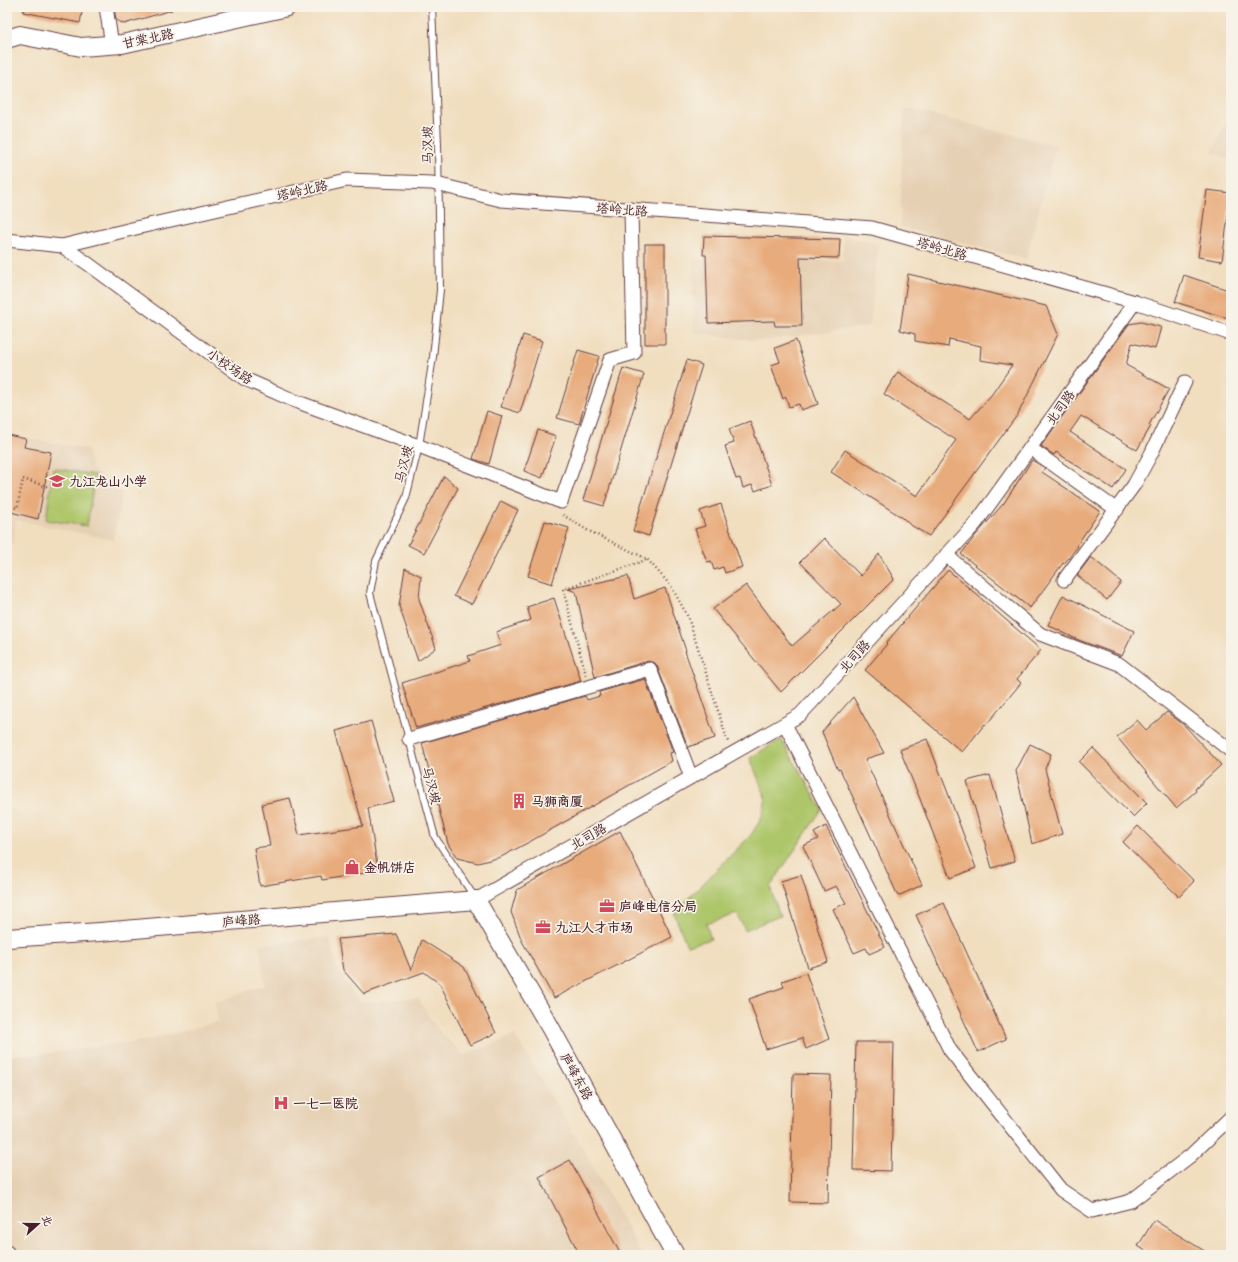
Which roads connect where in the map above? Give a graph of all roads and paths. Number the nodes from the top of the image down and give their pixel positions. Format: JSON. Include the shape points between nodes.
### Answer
{"nodes":[{"id":1,"x":106,"y":7,"type":"edge"},
{"id":2,"x":287,"y":7,"type":"edge"},
{"id":3,"x":432,"y":7,"type":"edge"},
{"id":4,"x":11,"y":39,"type":"edge"},
{"id":5,"x":112,"y":44,"type":"junction"},
{"id":6,"x":438,"y":185,"type":"junction"},
{"id":7,"x":631,"y":209,"type":"junction"},
{"id":8,"x":7,"y":240,"type":"edge"},
{"id":9,"x":62,"y":246,"type":"junction"},
{"id":10,"x":1135,"y":302,"type":"junction"},
{"id":11,"x":1231,"y":334,"type":"edge"},
{"id":12,"x":1185,"y":382,"type":"dead end"},
{"id":13,"x":419,"y":446,"type":"junction"},
{"id":14,"x":1030,"y":448,"type":"junction"},
{"id":15,"x":49,"y":487,"type":"dead end"},
{"id":16,"x":7,"y":506,"type":"edge"},
{"id":17,"x":1117,"y":510,"type":"junction"},
{"id":18,"x":563,"y":515,"type":"dead end"},
{"id":19,"x":946,"y":555,"type":"junction"},
{"id":20,"x":646,"y":559,"type":"junction"},
{"id":21,"x":1064,"y":580,"type":"dead end"},
{"id":22,"x":589,"y":687,"type":"junction"},
{"id":23,"x":786,"y":724,"type":"junction"},
{"id":24,"x":409,"y":739,"type":"junction"},
{"id":25,"x":1231,"y":751,"type":"edge"},
{"id":26,"x":731,"y":754,"type":"junction"},
{"id":27,"x":691,"y":777,"type":"junction"},
{"id":28,"x":476,"y":900,"type":"junction"},
{"id":29,"x":7,"y":938,"type":"edge"},
{"id":30,"x":1231,"y":1117,"type":"edge"},
{"id":31,"x":7,"y":1252,"type":"edge"},
{"id":32,"x":9,"y":1255,"type":"edge"},
{"id":33,"x":675,"y":1255,"type":"edge"}],
"edges":[{"from":1,"to":5,"type":"street"},
{"from":2,"to":5,"type":"main road","name":"甘棠北路","via":[[122,44]]},
{"from":3,"to":6,"type":"lane","name":"马汉坡"},
{"from":4,"to":5,"type":"main road","name":"甘棠北路","via":[[81,47]]},
{"from":6,"to":7,"type":"street","name":"塔岭北路","via":[[501,200]]},
{"from":6,"to":9,"type":"street","name":"塔岭北路","via":[[347,180]]},
{"from":6,"to":13,"type":"lane","name":"马汉坡","via":[[440,290],[433,357]]},
{"from":7,"to":10,"type":"street","name":"塔岭北路","via":[[872,228]]},
{"from":7,"to":13,"type":"street","name":"小校场路","via":[[634,353],[610,360],[561,502]]},
{"from":8,"to":9,"type":"street","name":"塔岭北路"},
{"from":9,"to":13,"type":"street","name":"小校场路","via":[[245,379],[295,401]]},
{"from":10,"to":11,"type":"street","name":"塔岭北路"},
{"from":10,"to":14,"type":"street","name":"北司路"},
{"from":12,"to":17,"type":"street","via":[[1151,454]]},
{"from":13,"to":24,"type":"lane","name":"马汉坡","via":[[406,498],[376,561],[370,593]]},
{"from":14,"to":17,"type":"street"},
{"from":14,"to":19,"type":"street","name":"北司路","via":[[976,523]]},
{"from":15,"to":16,"type":"path","via":[[23,480],[18,508]]},
{"from":17,"to":21,"type":"street"},
{"from":18,"to":20,"type":"path","via":[[587,530]]},
{"from":19,"to":23,"type":"street","name":"北司路","via":[[800,716]]},
{"from":19,"to":25,"type":"street","via":[[1040,634],[1119,664]]},
{"from":20,"to":22,"type":"path","via":[[563,589]]},
{"from":20,"to":26,"type":"path","via":[[671,586],[688,617]]},
{"from":22,"to":24,"type":"street"},
{"from":22,"to":27,"type":"street","via":[[650,669]]},
{"from":23,"to":26,"type":"street","name":"北司路"},
{"from":23,"to":30,"type":"street","via":[[950,1050],[1061,1190],[1092,1211],[1131,1201],[1190,1156]]},
{"from":24,"to":28,"type":"lane","name":"马汉坡","via":[[435,837]]},
{"from":26,"to":27,"type":"street","name":"北司路"},
{"from":27,"to":28,"type":"street","name":"北司路"},
{"from":28,"to":29,"type":"main road","name":"庐峰路","via":[[108,932]]},
{"from":28,"to":33,"type":"main road","name":"庐峰东路","via":[[550,1027]]},
{"from":31,"to":32,"type":"street"}]}
